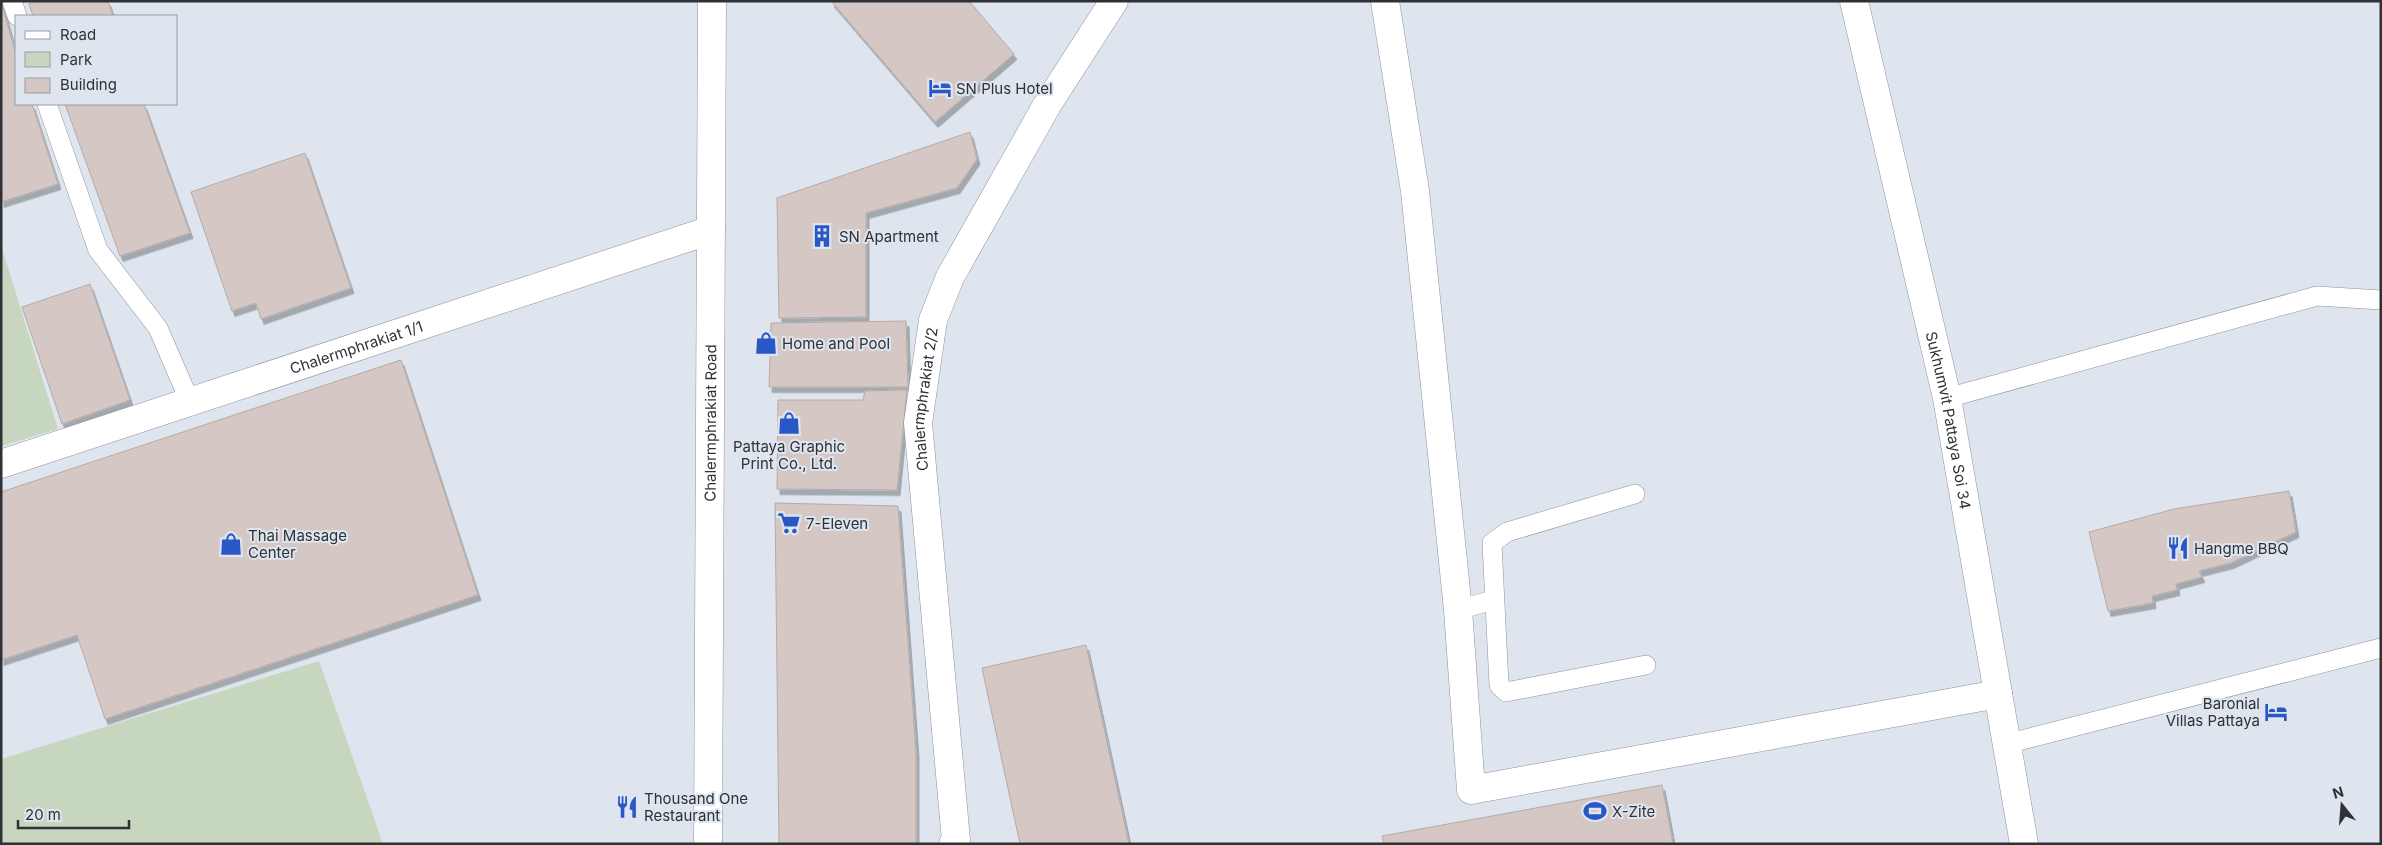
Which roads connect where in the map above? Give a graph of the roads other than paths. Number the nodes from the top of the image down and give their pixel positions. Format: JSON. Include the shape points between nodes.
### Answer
{"nodes":[{"id":1,"x":12,"y":1,"type":"edge"},
{"id":2,"x":712,"y":1,"type":"edge"},
{"id":3,"x":1114,"y":1,"type":"edge"},
{"id":4,"x":1385,"y":1,"type":"edge"},
{"id":5,"x":1854,"y":1,"type":"edge"},
{"id":6,"x":17,"y":15,"type":"edge"},
{"id":7,"x":47,"y":105,"type":"edge"},
{"id":8,"x":711,"y":230,"type":"junction"},
{"id":9,"x":2381,"y":300,"type":"edge"},
{"id":10,"x":1947,"y":398,"type":"junction"},
{"id":11,"x":190,"y":402,"type":"junction"},
{"id":12,"x":1,"y":464,"type":"edge"},
{"id":13,"x":1636,"y":494,"type":"dead end"},
{"id":14,"x":1493,"y":600,"type":"junction"},
{"id":15,"x":1458,"y":610,"type":"junction"},
{"id":16,"x":2381,"y":648,"type":"edge"},
{"id":17,"x":1646,"y":665,"type":"dead end"},
{"id":18,"x":1998,"y":694,"type":"junction"},
{"id":19,"x":2006,"y":744,"type":"junction"},
{"id":20,"x":955,"y":842,"type":"edge"},
{"id":21,"x":708,"y":844,"type":"edge"},
{"id":22,"x":2024,"y":844,"type":"edge"}],
"edges":[{"from":1,"to":6,"type":"lane"},
{"from":2,"to":8,"type":"street","name":"Chalermphrakiat Road"},
{"from":3,"to":20,"type":"street","name":"Chalermphrakiat 2/2","via":[[1047,105],[969,242],[950,277],[933,320],[918,423]]},
{"from":4,"to":15,"type":"street","via":[[1415,191]]},
{"from":5,"to":10,"type":"street","name":"Sukhumvit Pattaya Soi 34"},
{"from":7,"to":11,"type":"lane","via":[[98,250],[158,328]]},
{"from":8,"to":11,"type":"street","name":"Chalermphrakiat 1/1"},
{"from":8,"to":21,"type":"street","name":"Chalermphrakiat Road"},
{"from":9,"to":10,"type":"lane","via":[[2317,296]]},
{"from":10,"to":18,"type":"street","name":"Sukhumvit Pattaya Soi 34"},
{"from":11,"to":12,"type":"street","name":"Chalermphrakiat 1/1"},
{"from":13,"to":14,"type":"lane","via":[[1498,536],[1492,543]]},
{"from":14,"to":15,"type":"lane"},
{"from":14,"to":17,"type":"lane","via":[[1499,685],[1506,692]]},
{"from":15,"to":18,"type":"street","via":[[1471,790]]},
{"from":16,"to":19,"type":"lane"},
{"from":18,"to":19,"type":"street","name":"Sukhumvit Pattaya Soi 34"},
{"from":19,"to":22,"type":"street","name":"Sukhumvit Pattaya Soi 34"}]}
